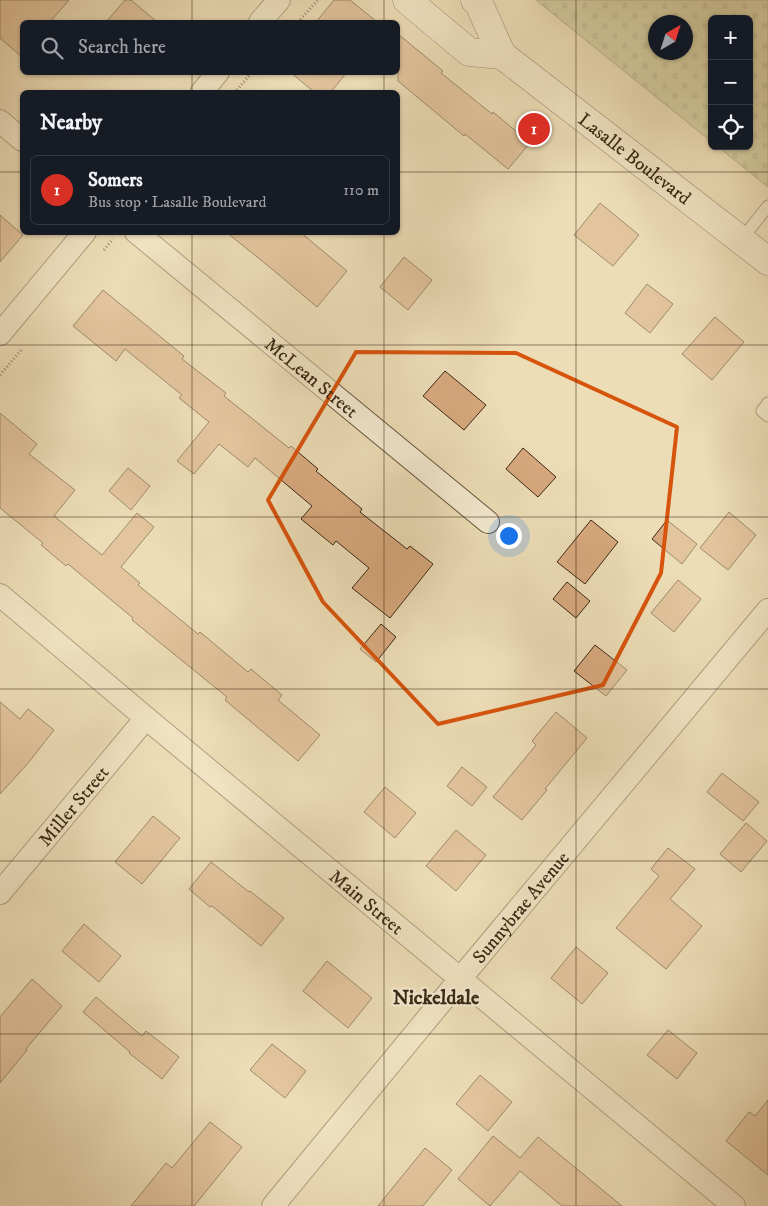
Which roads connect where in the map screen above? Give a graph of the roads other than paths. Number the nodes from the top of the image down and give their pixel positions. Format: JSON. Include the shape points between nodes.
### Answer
{"nodes":[{"id":1,"x":279,"y":0,"type":"edge"},
{"id":2,"x":407,"y":0,"type":"edge"},
{"id":3,"x":475,"y":0,"type":"edge"},
{"id":4,"x":262,"y":20,"type":"edge"},
{"id":5,"x":502,"y":54,"type":"junction"},
{"id":6,"x":216,"y":75,"type":"edge"},
{"id":7,"x":204,"y":90,"type":"edge"},
{"id":8,"x":0,"y":121,"type":"edge"},
{"id":9,"x":20,"y":138,"type":"edge"},
{"id":10,"x":768,"y":206,"type":"edge"},
{"id":11,"x":82,"y":235,"type":"edge"},
{"id":12,"x":140,"y":235,"type":"edge"},
{"id":13,"x":741,"y":240,"type":"junction"},
{"id":14,"x":768,"y":261,"type":"edge"},
{"id":15,"x":0,"y":334,"type":"edge"},
{"id":16,"x":768,"y":403,"type":"edge"},
{"id":17,"x":768,"y":416,"type":"edge"},
{"id":18,"x":488,"y":522,"type":"dead end"},
{"id":19,"x":0,"y":595,"type":"edge"},
{"id":20,"x":768,"y":610,"type":"edge"},
{"id":21,"x":146,"y":718,"type":"junction"},
{"id":22,"x":0,"y":893,"type":"edge"},
{"id":23,"x":460,"y":979,"type":"junction"},
{"id":24,"x":273,"y":1206,"type":"edge"},
{"id":25,"x":734,"y":1206,"type":"edge"}],
"edges":[{"from":1,"to":4,"type":"street"},
{"from":2,"to":5,"type":"main road","via":[[468,52]]},
{"from":3,"to":5,"type":"main road","name":"Lasalle Boulevard"},
{"from":5,"to":13,"type":"main road","name":"Lasalle Boulevard"},
{"from":6,"to":7,"type":"street"},
{"from":8,"to":9,"type":"street"},
{"from":10,"to":13,"type":"lane"},
{"from":11,"to":15,"type":"street"},
{"from":12,"to":18,"type":"street","name":"McLean Street"},
{"from":13,"to":14,"type":"main road","name":"Lasalle Boulevard"},
{"from":16,"to":17,"type":"lane","via":[[762,411]]},
{"from":19,"to":21,"type":"street","name":"Main Street"},
{"from":20,"to":23,"type":"street","name":"Sunnybrae Avenue"},
{"from":21,"to":22,"type":"street","name":"Miller Street"},
{"from":21,"to":23,"type":"street","name":"Main Street"},
{"from":23,"to":24,"type":"street","name":"Sunnybrae Avenue"},
{"from":23,"to":25,"type":"street","name":"Main Street"}]}
